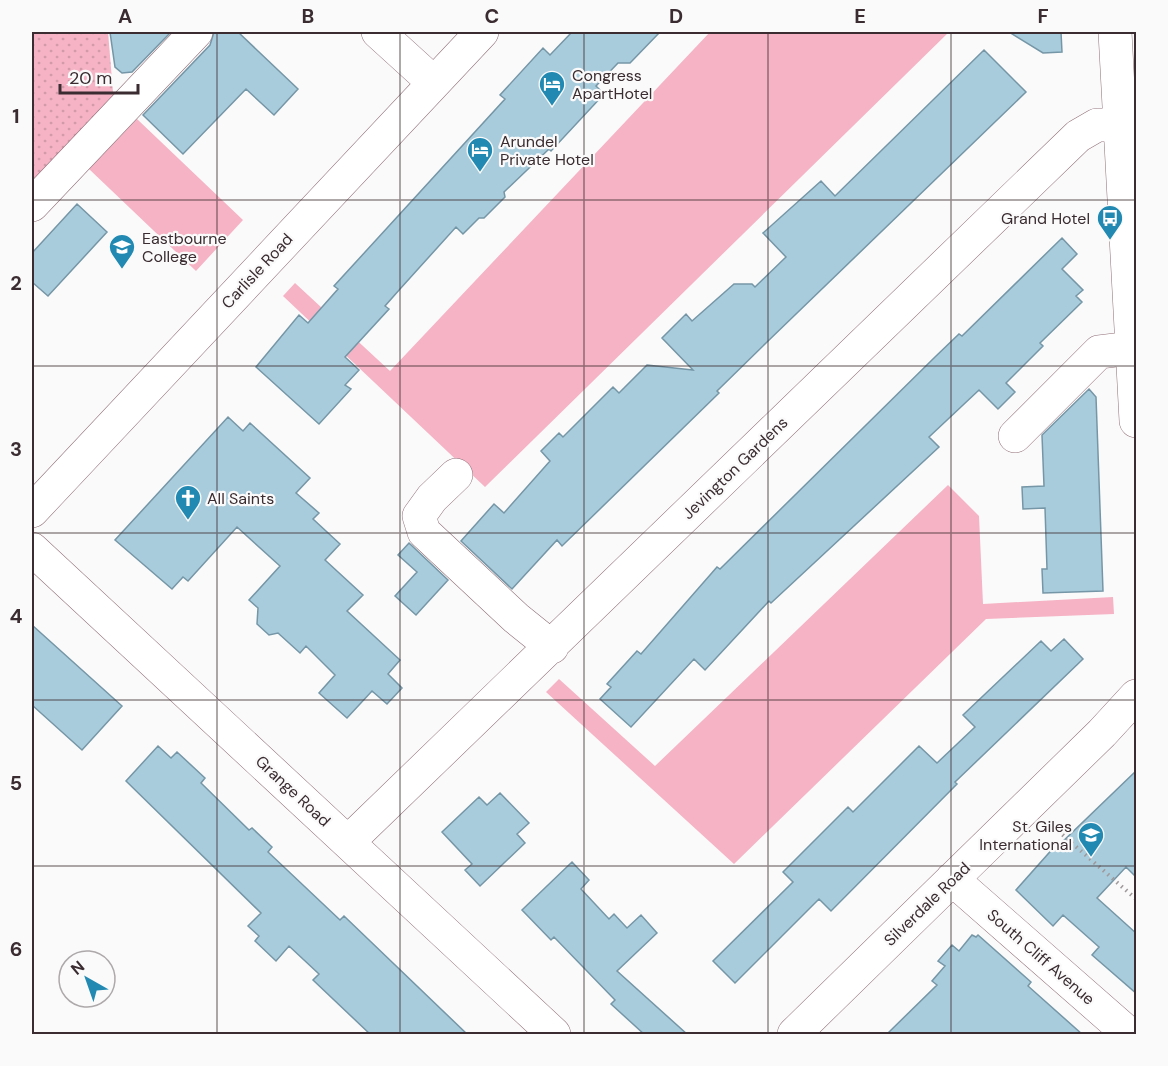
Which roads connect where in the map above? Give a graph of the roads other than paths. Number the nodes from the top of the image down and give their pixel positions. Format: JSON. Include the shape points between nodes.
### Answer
{"nodes":[{"id":1,"x":196,"y":32,"type":"edge"},
{"id":2,"x":378,"y":32,"type":"edge"},
{"id":3,"x":482,"y":32,"type":"edge"},
{"id":4,"x":1115,"y":32,"type":"edge"},
{"id":5,"x":434,"y":82,"type":"junction"},
{"id":6,"x":1128,"y":124,"type":"edge"},
{"id":7,"x":32,"y":205,"type":"edge"},
{"id":8,"x":1132,"y":348,"type":"junction"},
{"id":9,"x":1137,"y":421,"type":"edge"},
{"id":10,"x":1015,"y":436,"type":"dead end"},
{"id":11,"x":456,"y":475,"type":"dead end"},
{"id":12,"x":32,"y":511,"type":"edge"},
{"id":13,"x":32,"y":549,"type":"edge"},
{"id":14,"x":552,"y":647,"type":"junction"},
{"id":15,"x":1137,"y":696,"type":"edge"},
{"id":16,"x":348,"y":842,"type":"junction"},
{"id":17,"x":952,"y":879,"type":"junction"},
{"id":18,"x":554,"y":1035,"type":"edge"},
{"id":19,"x":794,"y":1035,"type":"edge"},
{"id":20,"x":1129,"y":1035,"type":"edge"}],
"edges":[{"from":1,"to":7,"type":"street"},
{"from":2,"to":5,"type":"street"},
{"from":3,"to":5,"type":"street","name":"Carlisle Road"},
{"from":4,"to":6,"type":"street"},
{"from":5,"to":12,"type":"street","name":"Carlisle Road"},
{"from":6,"to":8,"type":"street"},
{"from":6,"to":14,"type":"street","name":"Jevington Gardens","via":[[1097,125],[1078,136]]},
{"from":8,"to":9,"type":"street"},
{"from":8,"to":10,"type":"street","via":[[1099,352]]},
{"from":11,"to":14,"type":"street","via":[[419,516],[424,532]]},
{"from":13,"to":16,"type":"street","name":"Grange Road"},
{"from":14,"to":16,"type":"street","name":"Jevington Gardens"},
{"from":15,"to":17,"type":"street","name":"Silverdale Road"},
{"from":16,"to":18,"type":"street","name":"Grange Road"},
{"from":17,"to":19,"type":"street","name":"Silverdale Road"},
{"from":17,"to":20,"type":"street","name":"South Cliff Avenue"}]}
